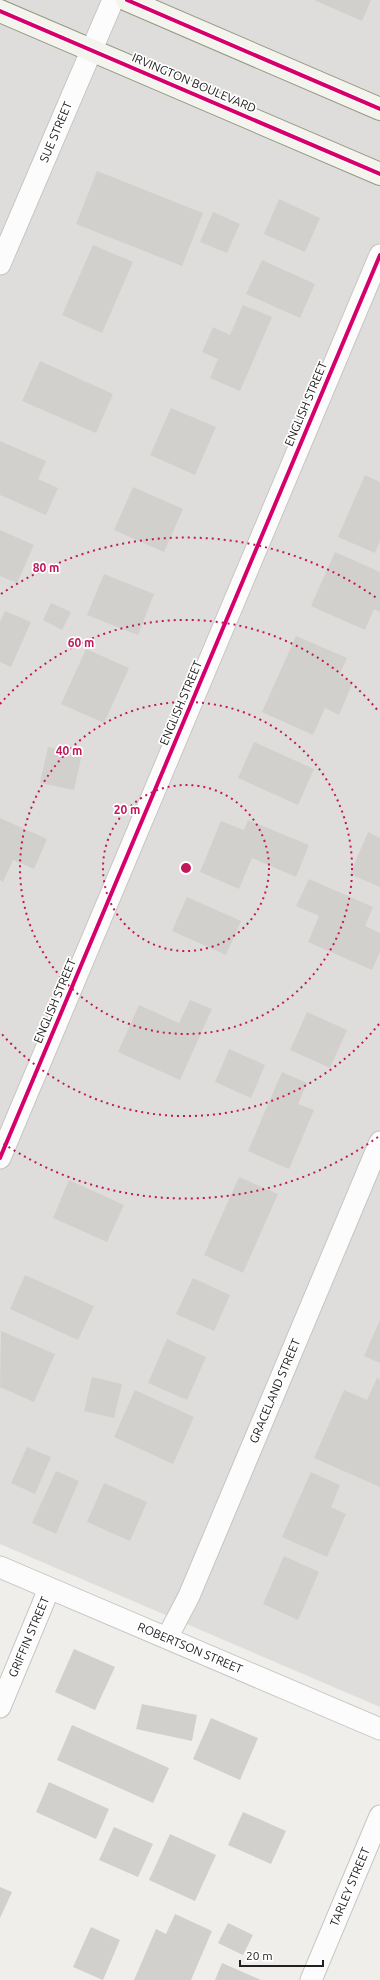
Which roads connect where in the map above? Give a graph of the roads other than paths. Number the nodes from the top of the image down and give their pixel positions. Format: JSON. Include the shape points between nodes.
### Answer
{"nodes":[{"id":1,"x":113,"y":0,"type":"edge"},
{"id":2,"x":127,"y":0,"type":"edge"},
{"id":3,"x":0,"y":10,"type":"edge"},
{"id":4,"x":92,"y":50,"type":"junction"},
{"id":5,"x":380,"y":109,"type":"edge"},
{"id":6,"x":380,"y":174,"type":"edge"},
{"id":7,"x":380,"y":255,"type":"edge"},
{"id":8,"x":0,"y":264,"type":"edge"},
{"id":9,"x":380,"y":1142,"type":"edge"},
{"id":10,"x":0,"y":1158,"type":"edge"},
{"id":11,"x":0,"y":1567,"type":"edge"},
{"id":12,"x":49,"y":1589,"type":"junction"},
{"id":13,"x":167,"y":1638,"type":"junction"},
{"id":14,"x":0,"y":1707,"type":"edge"},
{"id":15,"x":380,"y":1729,"type":"edge"},
{"id":16,"x":380,"y":1816,"type":"edge"},
{"id":17,"x":311,"y":1980,"type":"edge"}],
"edges":[{"from":1,"to":4,"type":"street","name":"SUE STREET"},
{"from":2,"to":5,"type":"main road"},
{"from":3,"to":4,"type":"main road","name":"IRVINGTON BOULEVARD"},
{"from":4,"to":6,"type":"main road","name":"IRVINGTON BOULEVARD"},
{"from":4,"to":8,"type":"street","name":"SUE STREET"},
{"from":7,"to":10,"type":"street","name":"ENGLISH STREET"},
{"from":9,"to":13,"type":"street","name":"GRACELAND STREET","via":[[189,1596]]},
{"from":11,"to":12,"type":"street","name":"ROBERTSON STREET"},
{"from":12,"to":13,"type":"street","name":"ROBERTSON STREET"},
{"from":12,"to":14,"type":"street","name":"GRIFFIN STREET"},
{"from":13,"to":15,"type":"street","name":"ROBERTSON STREET"},
{"from":16,"to":17,"type":"street","name":"TARLEY STREET"}]}
